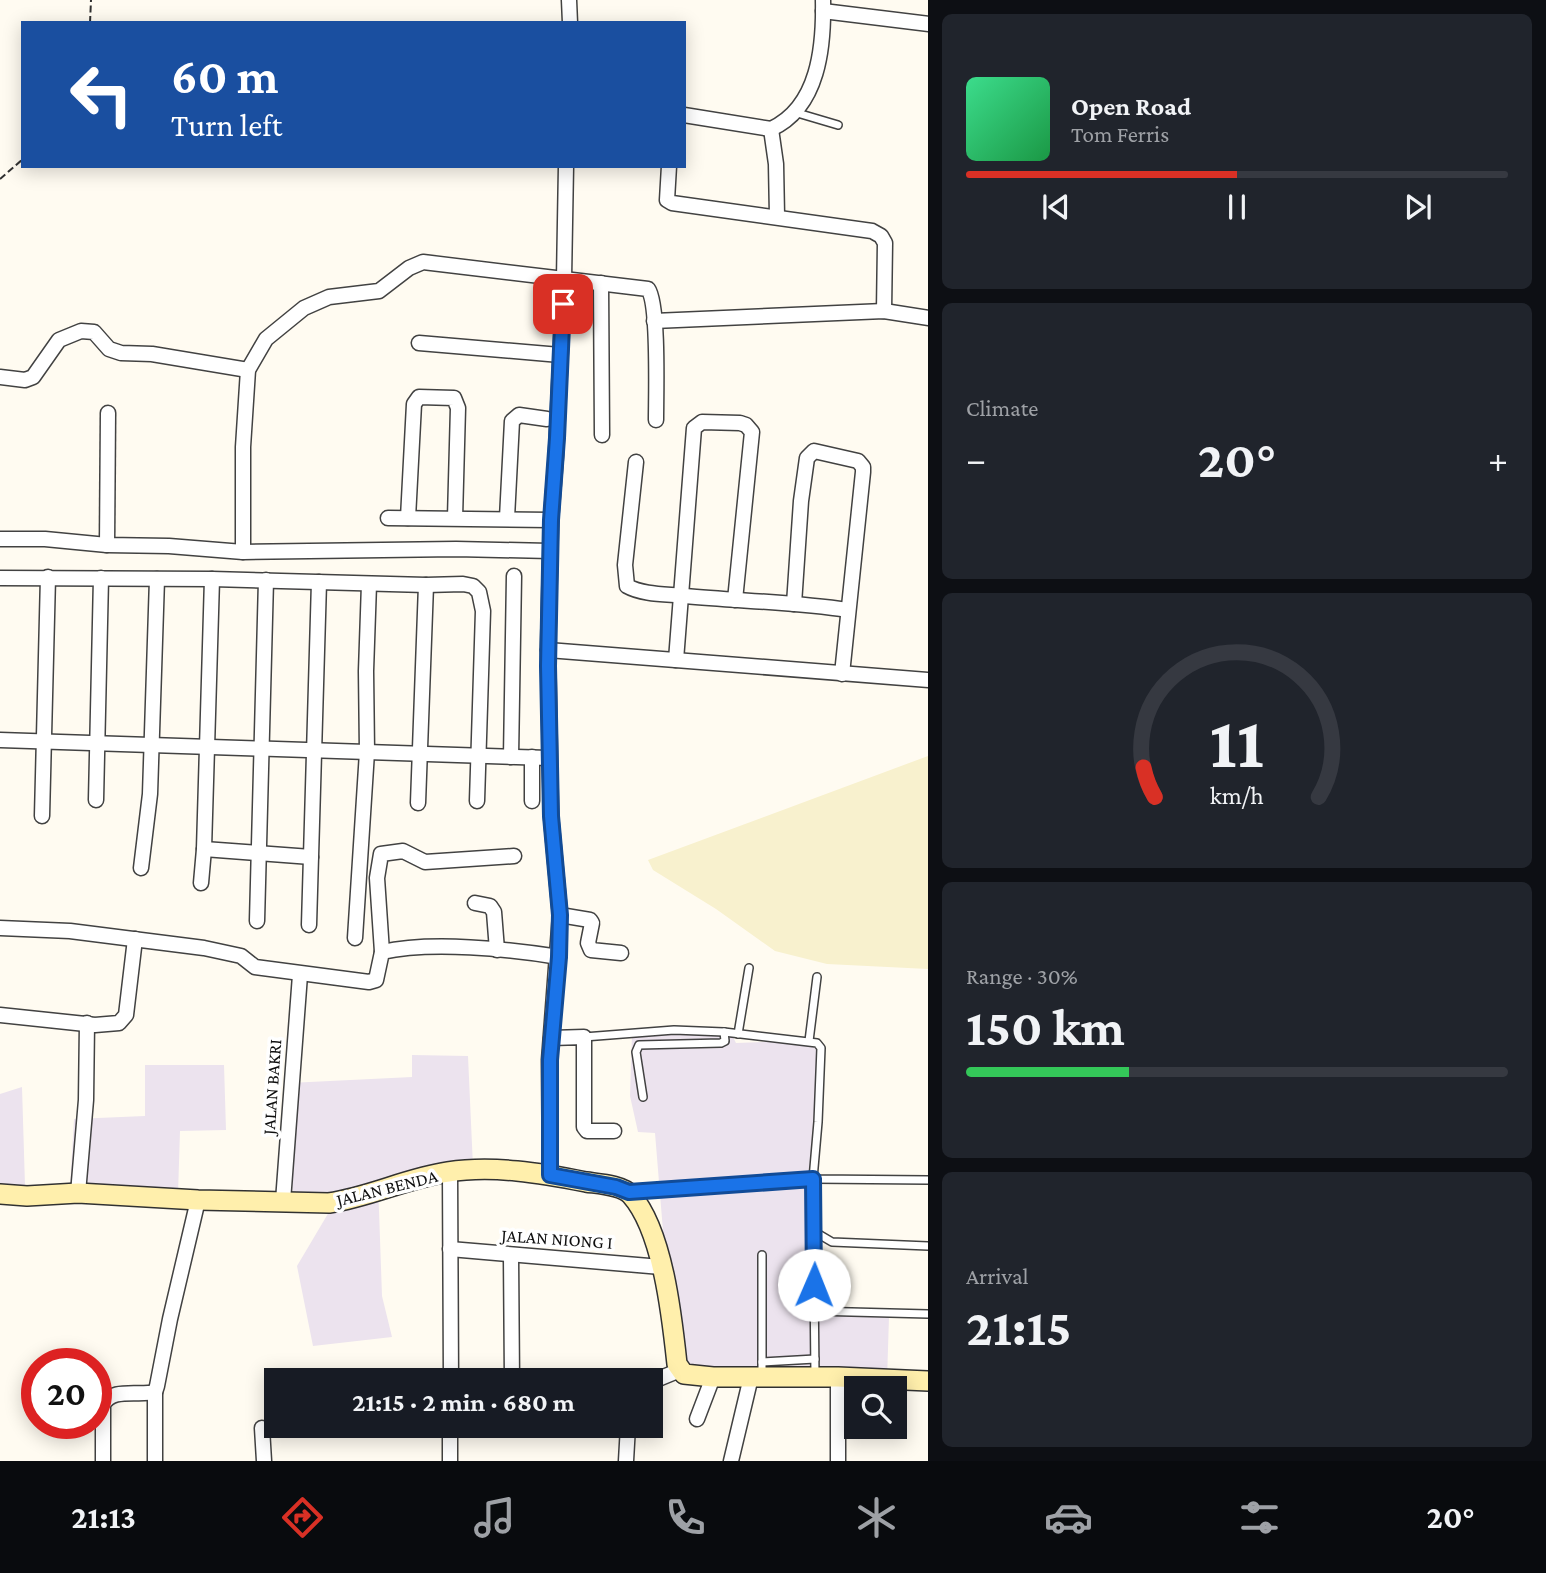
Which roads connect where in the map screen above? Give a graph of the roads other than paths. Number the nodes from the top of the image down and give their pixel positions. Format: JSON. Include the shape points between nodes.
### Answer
{"nodes":[{"id":1,"x":569,"y":0,"type":"edge"},
{"id":2,"x":823,"y":6,"type":"edge"},
{"id":3,"x":570,"y":21,"type":"edge"},
{"id":4,"x":928,"y":24,"type":"edge"},
{"id":5,"x":794,"y":112,"type":"junction"},
{"id":6,"x":686,"y":116,"type":"edge"},
{"id":7,"x":838,"y":125,"type":"dead end"},
{"id":8,"x":771,"y":128,"type":"junction"},
{"id":9,"x":566,"y":168,"type":"edge"},
{"id":10,"x":669,"y":168,"type":"edge"},
{"id":11,"x":777,"y":216,"type":"junction"},
{"id":12,"x":564,"y":279,"type":"junction"},
{"id":13,"x":601,"y":283,"type":"junction"},
{"id":14,"x":884,"y":311,"type":"junction"},
{"id":15,"x":928,"y":318,"type":"edge"},
{"id":16,"x":654,"y":321,"type":"junction"},
{"id":17,"x":419,"y":343,"type":"dead end"},
{"id":18,"x":560,"y":355,"type":"junction"},
{"id":19,"x":248,"y":370,"type":"junction"},
{"id":20,"x":0,"y":377,"type":"edge"},
{"id":21,"x":108,"y":413,"type":"dead end"},
{"id":22,"x":547,"y":419,"type":"dead end"},
{"id":23,"x":656,"y":420,"type":"dead end"},
{"id":24,"x":602,"y":435,"type":"dead end"},
{"id":25,"x":636,"y":462,"type":"dead end"},
{"id":26,"x":388,"y":518,"type":"dead end"},
{"id":27,"x":408,"y":518,"type":"junction"},
{"id":28,"x":455,"y":518,"type":"junction"},
{"id":29,"x":507,"y":518,"type":"junction"},
{"id":30,"x":551,"y":520,"type":"junction"},
{"id":31,"x":0,"y":539,"type":"edge"},
{"id":32,"x":107,"y":545,"type":"junction"},
{"id":33,"x":550,"y":551,"type":"junction"},
{"id":34,"x":243,"y":552,"type":"junction"},
{"id":35,"x":514,"y":576,"type":"dead end"},
{"id":36,"x":48,"y":577,"type":"junction"},
{"id":37,"x":0,"y":578,"type":"edge"},
{"id":38,"x":101,"y":578,"type":"junction"},
{"id":39,"x":157,"y":579,"type":"junction"},
{"id":40,"x":212,"y":579,"type":"junction"},
{"id":41,"x":266,"y":580,"type":"junction"},
{"id":42,"x":319,"y":582,"type":"junction"},
{"id":43,"x":369,"y":584,"type":"junction"},
{"id":44,"x":426,"y":585,"type":"junction"},
{"id":45,"x":680,"y":595,"type":"junction"},
{"id":46,"x":735,"y":600,"type":"junction"},
{"id":47,"x":794,"y":604,"type":"junction"},
{"id":48,"x":848,"y":610,"type":"junction"},
{"id":49,"x":548,"y":650,"type":"junction"},
{"id":50,"x":676,"y":660,"type":"junction"},
{"id":51,"x":842,"y":674,"type":"junction"},
{"id":52,"x":928,"y":680,"type":"edge"},
{"id":53,"x":0,"y":740,"type":"edge"},
{"id":54,"x":44,"y":741,"type":"junction"},
{"id":55,"x":98,"y":744,"type":"junction"},
{"id":56,"x":152,"y":745,"type":"junction"},
{"id":57,"x":206,"y":746,"type":"junction"},
{"id":58,"x":260,"y":748,"type":"junction"},
{"id":59,"x":315,"y":748,"type":"junction"},
{"id":60,"x":367,"y":752,"type":"junction"},
{"id":61,"x":421,"y":755,"type":"junction"},
{"id":62,"x":478,"y":757,"type":"junction"},
{"id":63,"x":511,"y":757,"type":"junction"},
{"id":64,"x":532,"y":757,"type":"junction"},
{"id":65,"x":549,"y":758,"type":"junction"},
{"id":66,"x":96,"y":800,"type":"dead end"},
{"id":67,"x":477,"y":801,"type":"dead end"},
{"id":68,"x":532,"y":801,"type":"dead end"},
{"id":69,"x":418,"y":803,"type":"dead end"},
{"id":70,"x":42,"y":816,"type":"dead end"},
{"id":71,"x":204,"y":849,"type":"junction"},
{"id":72,"x":258,"y":854,"type":"junction"},
{"id":73,"x":514,"y":856,"type":"dead end"},
{"id":74,"x":311,"y":857,"type":"junction"},
{"id":75,"x":141,"y":868,"type":"dead end"},
{"id":76,"x":201,"y":883,"type":"dead end"},
{"id":77,"x":475,"y":903,"type":"dead end"},
{"id":78,"x":560,"y":915,"type":"junction"},
{"id":79,"x":257,"y":921,"type":"dead end"},
{"id":80,"x":309,"y":925,"type":"dead end"},
{"id":81,"x":0,"y":928,"type":"edge"},
{"id":82,"x":355,"y":938,"type":"dead end"},
{"id":83,"x":135,"y":939,"type":"junction"},
{"id":84,"x":497,"y":950,"type":"junction"},
{"id":85,"x":382,"y":952,"type":"junction"},
{"id":86,"x":621,"y":953,"type":"dead end"},
{"id":87,"x":559,"y":957,"type":"junction"},
{"id":88,"x":749,"y":968,"type":"dead end"},
{"id":89,"x":300,"y":975,"type":"junction"},
{"id":90,"x":817,"y":977,"type":"dead end"},
{"id":91,"x":0,"y":1014,"type":"edge"},
{"id":92,"x":86,"y":1023,"type":"junction"},
{"id":93,"x":724,"y":1031,"type":"junction"},
{"id":94,"x":738,"y":1034,"type":"junction"},
{"id":95,"x":584,"y":1037,"type":"junction"},
{"id":96,"x":551,"y":1038,"type":"junction"},
{"id":97,"x":809,"y":1041,"type":"junction"},
{"id":98,"x":643,"y":1097,"type":"dead end"},
{"id":99,"x":614,"y":1131,"type":"dead end"},
{"id":100,"x":450,"y":1172,"type":"junction"},
{"id":101,"x":550,"y":1175,"type":"junction"},
{"id":102,"x":813,"y":1179,"type":"junction"},
{"id":103,"x":928,"y":1180,"type":"edge"},
{"id":104,"x":629,"y":1192,"type":"junction"},
{"id":105,"x":78,"y":1193,"type":"junction"},
{"id":106,"x":0,"y":1194,"type":"edge"},
{"id":107,"x":198,"y":1200,"type":"junction"},
{"id":108,"x":283,"y":1202,"type":"junction"},
{"id":109,"x":815,"y":1232,"type":"junction"},
{"id":110,"x":928,"y":1246,"type":"edge"},
{"id":111,"x":450,"y":1249,"type":"junction"},
{"id":112,"x":762,"y":1255,"type":"dead end"},
{"id":113,"x":511,"y":1256,"type":"junction"},
{"id":114,"x":661,"y":1267,"type":"junction"},
{"id":115,"x":813,"y":1311,"type":"junction"},
{"id":116,"x":928,"y":1314,"type":"edge"},
{"id":117,"x":451,"y":1368,"type":"edge"},
{"id":118,"x":512,"y":1368,"type":"edge"},
{"id":119,"x":815,"y":1368,"type":"junction"},
{"id":120,"x":680,"y":1370,"type":"junction"},
{"id":121,"x":759,"y":1372,"type":"junction"},
{"id":122,"x":663,"y":1377,"type":"edge"},
{"id":123,"x":713,"y":1377,"type":"junction"},
{"id":124,"x":838,"y":1377,"type":"junction"},
{"id":125,"x":928,"y":1381,"type":"edge"},
{"id":126,"x":155,"y":1392,"type":"junction"},
{"id":127,"x":697,"y":1419,"type":"dead end"},
{"id":128,"x":262,"y":1429,"type":"dead end"},
{"id":129,"x":450,"y":1438,"type":"edge"},
{"id":130,"x":627,"y":1438,"type":"edge"},
{"id":131,"x":103,"y":1461,"type":"edge"},
{"id":132,"x":155,"y":1461,"type":"edge"},
{"id":133,"x":264,"y":1461,"type":"edge"},
{"id":134,"x":450,"y":1461,"type":"edge"},
{"id":135,"x":626,"y":1461,"type":"edge"},
{"id":136,"x":731,"y":1461,"type":"edge"},
{"id":137,"x":838,"y":1461,"type":"edge"}],
"edges":[{"from":1,"to":3,"type":"street"},
{"from":2,"to":4,"type":"street"},
{"from":2,"to":5,"type":"street","via":[[818,68]]},
{"from":5,"to":7,"type":"lane"},
{"from":5,"to":8,"type":"street"},
{"from":6,"to":8,"type":"street"},
{"from":8,"to":11,"type":"street"},
{"from":9,"to":12,"type":"street"},
{"from":10,"to":11,"type":"street","via":[[666,194],[672,203]]},
{"from":11,"to":14,"type":"street","via":[[881,236],[886,253]]},
{"from":12,"to":13,"type":"street"},
{"from":12,"to":18,"type":"street"},
{"from":12,"to":19,"type":"street","via":[[423,262],[379,291],[329,297],[304,308],[267,339]]},
{"from":13,"to":16,"type":"street","via":[[648,289]]},
{"from":13,"to":24,"type":"street"},
{"from":14,"to":15,"type":"street"},
{"from":14,"to":16,"type":"street"},
{"from":16,"to":23,"type":"street"},
{"from":17,"to":18,"type":"street"},
{"from":18,"to":30,"type":"street"},
{"from":19,"to":20,"type":"street","via":[[121,353],[109,349],[93,332],[81,331],[58,340],[33,377]]},
{"from":19,"to":34,"type":"street"},
{"from":21,"to":32,"type":"street"},
{"from":22,"to":29,"type":"street","via":[[519,415],[512,421]]},
{"from":25,"to":45,"type":"street","via":[[625,565],[627,586]]},
{"from":26,"to":27,"type":"street"},
{"from":27,"to":28,"type":"street"},
{"from":27,"to":28,"type":"street","via":[[414,404],[419,397],[454,398],[458,408]]},
{"from":28,"to":29,"type":"street"},
{"from":29,"to":30,"type":"street"},
{"from":30,"to":33,"type":"street"},
{"from":31,"to":32,"type":"street"},
{"from":32,"to":34,"type":"street"},
{"from":33,"to":34,"type":"street"},
{"from":33,"to":49,"type":"street"},
{"from":35,"to":63,"type":"street"},
{"from":36,"to":37,"type":"street"},
{"from":36,"to":38,"type":"street"},
{"from":36,"to":54,"type":"street"},
{"from":38,"to":39,"type":"street"},
{"from":38,"to":55,"type":"street"},
{"from":39,"to":40,"type":"street"},
{"from":39,"to":56,"type":"street"},
{"from":40,"to":41,"type":"street"},
{"from":40,"to":57,"type":"street"},
{"from":41,"to":42,"type":"street"},
{"from":41,"to":58,"type":"street"},
{"from":42,"to":43,"type":"street"},
{"from":42,"to":59,"type":"street"},
{"from":43,"to":44,"type":"street"},
{"from":43,"to":60,"type":"street"},
{"from":44,"to":61,"type":"street"},
{"from":44,"to":62,"type":"street","via":[[463,584],[479,592],[483,611]]},
{"from":45,"to":46,"type":"street"},
{"from":45,"to":46,"type":"street","via":[[694,428],[702,422],[740,423],[752,432]]},
{"from":45,"to":50,"type":"street"},
{"from":46,"to":47,"type":"street"},
{"from":47,"to":48,"type":"street"},
{"from":47,"to":48,"type":"street","via":[[805,470],[814,451],[858,461],[863,467]]},
{"from":48,"to":51,"type":"street"},
{"from":49,"to":50,"type":"street"},
{"from":49,"to":65,"type":"street"},
{"from":50,"to":51,"type":"street"},
{"from":51,"to":52,"type":"street"},
{"from":53,"to":54,"type":"street"},
{"from":54,"to":55,"type":"street"},
{"from":54,"to":70,"type":"street"},
{"from":55,"to":56,"type":"street"},
{"from":55,"to":66,"type":"street"},
{"from":56,"to":57,"type":"street"},
{"from":56,"to":75,"type":"street"},
{"from":57,"to":58,"type":"street"},
{"from":57,"to":71,"type":"street"},
{"from":58,"to":59,"type":"street"},
{"from":58,"to":72,"type":"street"},
{"from":59,"to":60,"type":"street"},
{"from":59,"to":74,"type":"street"},
{"from":60,"to":61,"type":"street"},
{"from":60,"to":82,"type":"street"},
{"from":61,"to":62,"type":"street"},
{"from":61,"to":69,"type":"street"},
{"from":62,"to":63,"type":"street"},
{"from":62,"to":67,"type":"street"},
{"from":63,"to":64,"type":"street"},
{"from":64,"to":65,"type":"street"},
{"from":64,"to":68,"type":"street"},
{"from":65,"to":78,"type":"street"},
{"from":71,"to":72,"type":"street"},
{"from":71,"to":76,"type":"street"},
{"from":72,"to":74,"type":"street"},
{"from":72,"to":79,"type":"street"},
{"from":73,"to":85,"type":"street","via":[[425,862],[403,851],[381,854],[377,878]]},
{"from":74,"to":80,"type":"street"},
{"from":77,"to":84,"type":"street","via":[[494,912]]},
{"from":78,"to":86,"type":"street","via":[[590,919],[591,950]]},
{"from":78,"to":87,"type":"street"},
{"from":81,"to":83,"type":"street","via":[[70,930]]},
{"from":83,"to":89,"type":"street","via":[[225,952],[242,956],[255,967]]},
{"from":83,"to":92,"type":"street","via":[[124,1020]]},
{"from":84,"to":85,"type":"street"},
{"from":84,"to":87,"type":"street"},
{"from":85,"to":89,"type":"street","via":[[376,980],[369,982]]},
{"from":87,"to":96,"type":"street"},
{"from":88,"to":94,"type":"lane"},
{"from":89,"to":108,"type":"street","name":"JALAN BAKRI"},
{"from":90,"to":97,"type":"lane"},
{"from":91,"to":92,"type":"street"},
{"from":92,"to":105,"type":"street","via":[[86,1100]]},
{"from":93,"to":94,"type":"lane"},
{"from":93,"to":95,"type":"lane"},
{"from":93,"to":98,"type":"lane","via":[[721,1043],[639,1045],[636,1052]]},
{"from":94,"to":97,"type":"lane"},
{"from":95,"to":96,"type":"street"},
{"from":95,"to":99,"type":"street","via":[[584,1127],[587,1131]]},
{"from":96,"to":101,"type":"street"},
{"from":97,"to":102,"type":"lane","via":[[821,1048]]},
{"from":100,"to":101,"type":"street","name":"JALAN BENDA"},
{"from":100,"to":108,"type":"street","name":"JALAN BENDA","via":[[348,1200]]},
{"from":100,"to":111,"type":"street"},
{"from":101,"to":104,"type":"street","name":"JALAN BENDA"},
{"from":102,"to":103,"type":"lane"},
{"from":102,"to":104,"type":"lane"},
{"from":102,"to":109,"type":"lane"},
{"from":104,"to":114,"type":"street","via":[[646,1219]]},
{"from":105,"to":106,"type":"street","name":"JALAN BENDA"},
{"from":105,"to":107,"type":"street","name":"JALAN BENDA"},
{"from":107,"to":108,"type":"street","name":"JALAN BENDA"},
{"from":107,"to":126,"type":"street"},
{"from":109,"to":110,"type":"lane","via":[[832,1242]]},
{"from":109,"to":115,"type":"lane"},
{"from":111,"to":113,"type":"street","name":"JALAN NIONG I"},
{"from":111,"to":117,"type":"street"},
{"from":112,"to":121,"type":"lane"},
{"from":113,"to":114,"type":"street","name":"JALAN NIONG I"},
{"from":113,"to":118,"type":"street"},
{"from":114,"to":120,"type":"street"},
{"from":115,"to":116,"type":"lane"},
{"from":115,"to":119,"type":"lane"},
{"from":119,"to":121,"type":"street"},
{"from":119,"to":124,"type":"street"},
{"from":120,"to":122,"type":"street"},
{"from":120,"to":123,"type":"street","via":[[690,1376]]},
{"from":121,"to":123,"type":"street"},
{"from":121,"to":136,"type":"street"},
{"from":123,"to":127,"type":"street"},
{"from":124,"to":125,"type":"street"},
{"from":124,"to":137,"type":"street"},
{"from":126,"to":131,"type":"street","via":[[106,1398]]},
{"from":126,"to":132,"type":"street"},
{"from":128,"to":133,"type":"street"},
{"from":129,"to":134,"type":"street"},
{"from":130,"to":135,"type":"street"}]}
